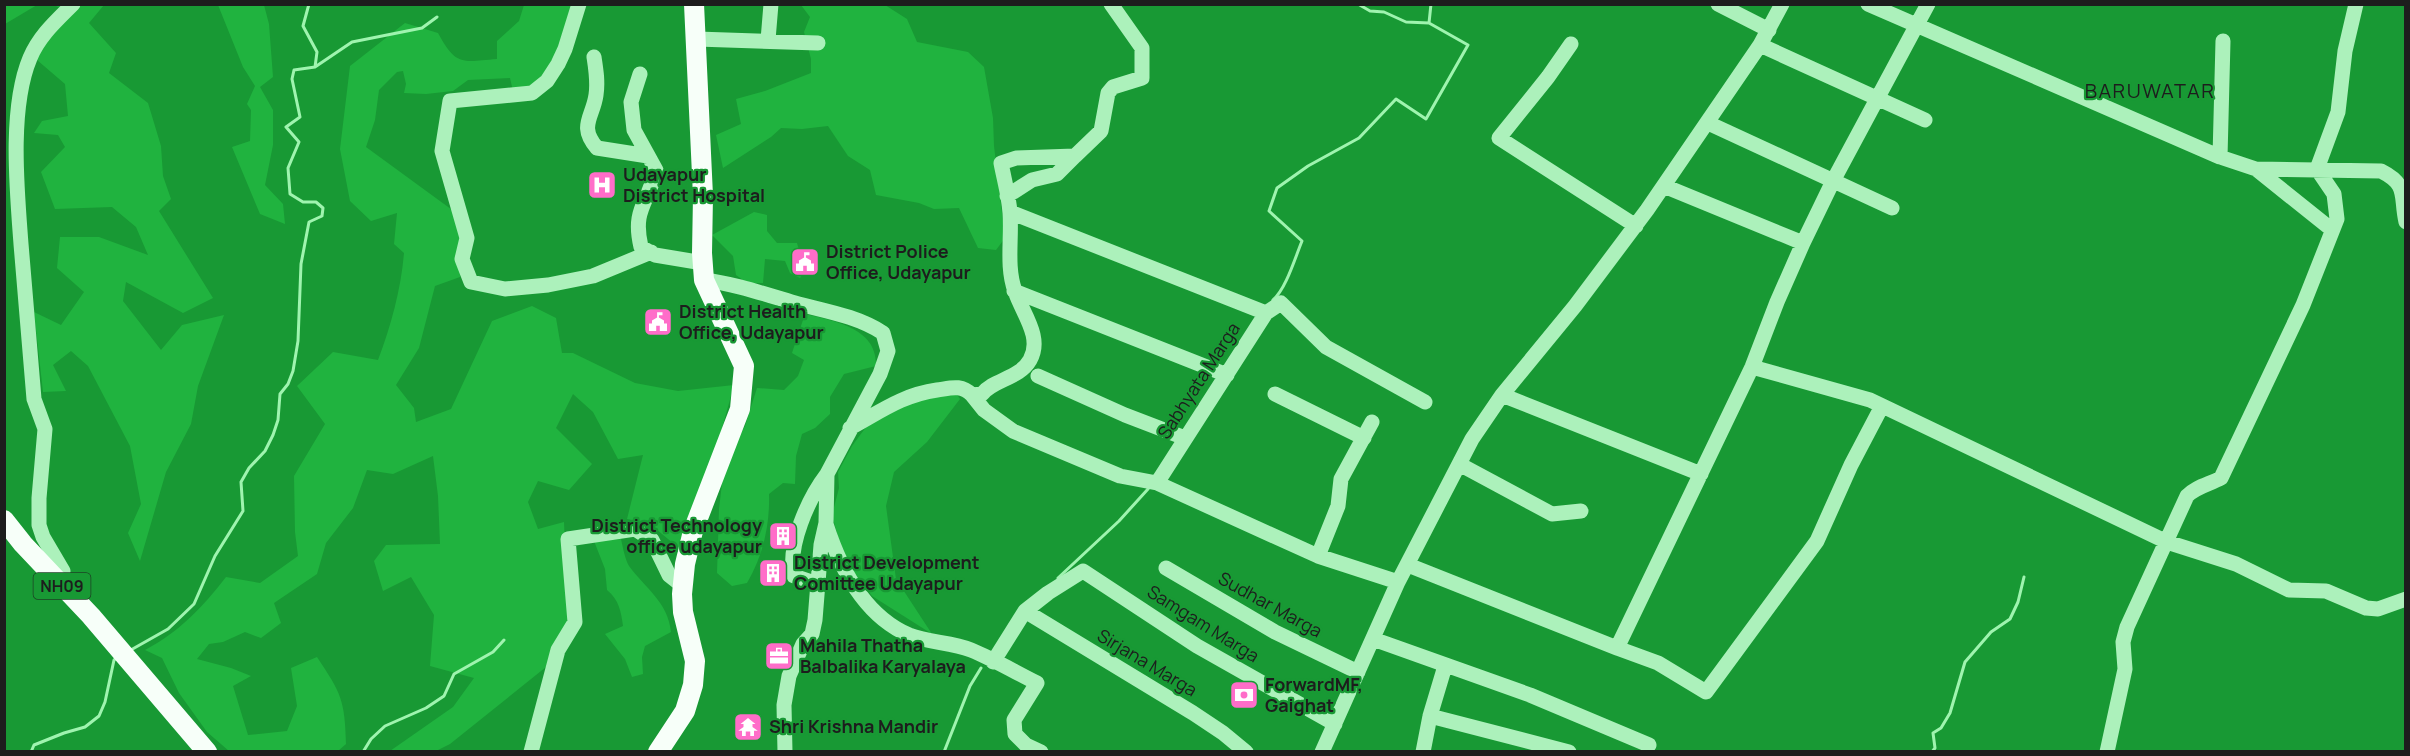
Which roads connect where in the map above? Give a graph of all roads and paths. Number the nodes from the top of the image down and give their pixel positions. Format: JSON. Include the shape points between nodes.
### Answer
{"nodes":[{"id":1,"x":72,"y":4,"type":"edge"},
{"id":2,"x":579,"y":4,"type":"edge"},
{"id":3,"x":694,"y":4,"type":"edge"},
{"id":4,"x":771,"y":4,"type":"edge"},
{"id":5,"x":1111,"y":4,"type":"edge"},
{"id":6,"x":1719,"y":4,"type":"edge"},
{"id":7,"x":1782,"y":4,"type":"edge"},
{"id":8,"x":1868,"y":4,"type":"edge"},
{"id":9,"x":1928,"y":4,"type":"edge"},
{"id":10,"x":2356,"y":4,"type":"edge"},
{"id":11,"x":1917,"y":27,"type":"junction"},
{"id":12,"x":1769,"y":30,"type":"junction"},
{"id":13,"x":697,"y":39,"type":"junction"},
{"id":14,"x":768,"y":40,"type":"junction"},
{"id":15,"x":2223,"y":41,"type":"dead end"},
{"id":16,"x":818,"y":43,"type":"dead end"},
{"id":17,"x":1571,"y":44,"type":"dead end"},
{"id":18,"x":1760,"y":45,"type":"junction"},
{"id":19,"x":594,"y":57,"type":"dead end"},
{"id":20,"x":640,"y":74,"type":"dead end"},
{"id":21,"x":1877,"y":97,"type":"junction"},
{"id":22,"x":1925,"y":120,"type":"dead end"},
{"id":23,"x":1708,"y":123,"type":"junction"},
{"id":24,"x":648,"y":156,"type":"junction"},
{"id":25,"x":1075,"y":156,"type":"junction"},
{"id":26,"x":2220,"y":157,"type":"junction"},
{"id":27,"x":2256,"y":169,"type":"junction"},
{"id":28,"x":2317,"y":169,"type":"junction"},
{"id":29,"x":1833,"y":181,"type":"junction"},
{"id":30,"x":1664,"y":186,"type":"junction"},
{"id":31,"x":1007,"y":196,"type":"junction"},
{"id":32,"x":1892,"y":208,"type":"dead end"},
{"id":33,"x":1010,"y":212,"type":"junction"},
{"id":34,"x":2406,"y":222,"type":"edge"},
{"id":35,"x":1636,"y":226,"type":"junction"},
{"id":36,"x":2331,"y":229,"type":"junction"},
{"id":37,"x":1803,"y":243,"type":"junction"},
{"id":38,"x":651,"y":252,"type":"junction"},
{"id":39,"x":704,"y":271,"type":"junction"},
{"id":40,"x":1014,"y":291,"type":"junction"},
{"id":41,"x":1266,"y":313,"type":"junction"},
{"id":42,"x":1752,"y":367,"type":"junction"},
{"id":43,"x":1227,"y":375,"type":"junction"},
{"id":44,"x":1038,"y":376,"type":"dead end"},
{"id":45,"x":1275,"y":394,"type":"dead end"},
{"id":46,"x":972,"y":395,"type":"junction"},
{"id":47,"x":1502,"y":395,"type":"junction"},
{"id":48,"x":1425,"y":402,"type":"dead end"},
{"id":49,"x":1882,"y":406,"type":"junction"},
{"id":50,"x":1372,"y":422,"type":"dead end"},
{"id":51,"x":850,"y":428,"type":"junction"},
{"id":52,"x":1185,"y":438,"type":"junction"},
{"id":53,"x":1364,"y":438,"type":"junction"},
{"id":54,"x":1459,"y":464,"type":"junction"},
{"id":55,"x":826,"y":474,"type":"junction"},
{"id":56,"x":1701,"y":474,"type":"junction"},
{"id":57,"x":1157,"y":483,"type":"junction"},
{"id":58,"x":1581,"y":511,"type":"dead end"},
{"id":59,"x":4,"y":520,"type":"edge"},
{"id":60,"x":826,"y":523,"type":"junction"},
{"id":61,"x":2167,"y":542,"type":"junction"},
{"id":62,"x":1318,"y":556,"type":"junction"},
{"id":63,"x":1408,"y":565,"type":"junction"},
{"id":64,"x":1166,"y":568,"type":"dead end"},
{"id":65,"x":1398,"y":582,"type":"junction"},
{"id":66,"x":60,"y":584,"type":"junction"},
{"id":67,"x":818,"y":584,"type":"junction"},
{"id":68,"x":683,"y":586,"type":"junction"},
{"id":69,"x":2406,"y":599,"type":"edge"},
{"id":70,"x":1025,"y":611,"type":"junction"},
{"id":71,"x":1373,"y":639,"type":"junction"},
{"id":72,"x":1617,"y":648,"type":"junction"},
{"id":73,"x":993,"y":662,"type":"junction"},
{"id":74,"x":1445,"y":666,"type":"junction"},
{"id":75,"x":1358,"y":672,"type":"junction"},
{"id":76,"x":1430,"y":716,"type":"junction"},
{"id":77,"x":1335,"y":724,"type":"junction"},
{"id":78,"x":1649,"y":745,"type":"dead end"},
{"id":79,"x":207,"y":752,"type":"edge"},
{"id":80,"x":531,"y":752,"type":"edge"},
{"id":81,"x":658,"y":752,"type":"edge"},
{"id":82,"x":785,"y":752,"type":"edge"},
{"id":83,"x":1041,"y":752,"type":"edge"},
{"id":84,"x":1246,"y":752,"type":"edge"},
{"id":85,"x":1322,"y":752,"type":"edge"},
{"id":86,"x":1423,"y":752,"type":"edge"},
{"id":87,"x":1569,"y":752,"type":"edge"},
{"id":88,"x":2107,"y":752,"type":"edge"}],
"edges":[{"from":1,"to":66,"type":"street","via":[[45,33],[30,57],[16,128],[16,188],[34,399],[45,429],[38,515],[43,537],[63,571]]},
{"from":2,"to":38,"type":"street","via":[[566,50],[547,81],[532,93],[450,101],[442,151],[467,238],[462,259],[471,282],[505,289],[593,276]]},
{"from":3,"to":13,"type":"main road"},
{"from":4,"to":14,"type":"street"},
{"from":5,"to":25,"type":"street","via":[[1142,48],[1142,78],[1113,87],[1107,93],[1101,130]]},
{"from":6,"to":12,"type":"street"},
{"from":7,"to":12,"type":"street"},
{"from":8,"to":11,"type":"street"},
{"from":9,"to":11,"type":"street"},
{"from":10,"to":28,"type":"street","via":[[2345,51],[2338,112]]},
{"from":11,"to":21,"type":"street"},
{"from":11,"to":26,"type":"street"},
{"from":12,"to":18,"type":"street"},
{"from":13,"to":14,"type":"street"},
{"from":13,"to":39,"type":"main road"},
{"from":14,"to":16,"type":"street"},
{"from":15,"to":26,"type":"street"},
{"from":17,"to":35,"type":"street","via":[[1499,138]]},
{"from":18,"to":21,"type":"street"},
{"from":18,"to":23,"type":"street"},
{"from":19,"to":24,"type":"street","via":[[596,96],[587,121],[589,139],[597,148]]},
{"from":20,"to":24,"type":"street","via":[[631,102],[634,130]]},
{"from":21,"to":22,"type":"street"},
{"from":21,"to":29,"type":"street"},
{"from":23,"to":29,"type":"street"},
{"from":23,"to":30,"type":"street"},
{"from":24,"to":38,"type":"street","via":[[656,170],[637,229],[641,247]]},
{"from":25,"to":31,"type":"street","via":[[1057,174],[1032,180]]},
{"from":25,"to":31,"type":"street","via":[[1016,158],[1001,163]]},
{"from":26,"to":27,"type":"street"},
{"from":27,"to":28,"type":"street"},
{"from":27,"to":36,"type":"street"},
{"from":28,"to":34,"type":"street","via":[[2368,169],[2391,176],[2403,190]]},
{"from":28,"to":36,"type":"street","via":[[2334,194],[2337,219]]},
{"from":29,"to":32,"type":"street"},
{"from":29,"to":37,"type":"street"},
{"from":30,"to":35,"type":"street"},
{"from":30,"to":37,"type":"street"},
{"from":31,"to":33,"type":"street"},
{"from":33,"to":40,"type":"street"},
{"from":33,"to":41,"type":"street","name":"Sabhyata Marga"},
{"from":35,"to":47,"type":"street"},
{"from":36,"to":61,"type":"street","via":[[2303,305],[2221,478],[2187,496]]},
{"from":37,"to":42,"type":"street"},
{"from":38,"to":39,"type":"street"},
{"from":39,"to":51,"type":"street","via":[[849,317],[883,333],[888,351],[880,374]]},
{"from":39,"to":68,"type":"main road","via":[[744,366],[743,388],[740,409],[693,531]]},
{"from":40,"to":43,"type":"street"},
{"from":40,"to":46,"type":"street","via":[[1035,344],[1031,359],[1023,369],[982,394]]},
{"from":41,"to":43,"type":"street","name":"Sabhyata Marga"},
{"from":41,"to":48,"type":"street","via":[[1281,303],[1326,347]]},
{"from":42,"to":49,"type":"street"},
{"from":42,"to":56,"type":"street"},
{"from":43,"to":52,"type":"street","name":"Sabhyata Marga"},
{"from":44,"to":52,"type":"street"},
{"from":45,"to":53,"type":"street"},
{"from":46,"to":51,"type":"street","via":[[965,388],[952,386],[919,393],[896,401]]},
{"from":46,"to":57,"type":"street","via":[[984,410],[1013,431],[1120,476]]},
{"from":47,"to":54,"type":"street"},
{"from":47,"to":56,"type":"street"},
{"from":49,"to":61,"type":"street"},
{"from":49,"to":72,"type":"street","via":[[1817,541],[1707,693],[1658,663]]},
{"from":50,"to":53,"type":"street"},
{"from":51,"to":55,"type":"street"},
{"from":52,"to":57,"type":"street","name":"Sabhyata Marga"},
{"from":53,"to":62,"type":"street","via":[[1341,479],[1338,506]]},
{"from":54,"to":58,"type":"street","via":[[1552,514]]},
{"from":54,"to":63,"type":"street"},
{"from":55,"to":60,"type":"street"},
{"from":55,"to":67,"type":"street","via":[[804,511],[791,564],[794,576]]},
{"from":56,"to":72,"type":"street"},
{"from":57,"to":62,"type":"street"},
{"from":59,"to":66,"type":"main road","number":"NH09"},
{"from":60,"to":67,"type":"street"},
{"from":60,"to":73,"type":"street","via":[[833,546],[855,586],[879,616],[909,634],[972,650]]},
{"from":61,"to":69,"type":"street","via":[[2235,564],[2289,590],[2326,591],[2378,609]]},
{"from":61,"to":88,"type":"street","via":[[2127,627],[2123,642],[2125,669]]},
{"from":62,"to":65,"type":"street"},
{"from":63,"to":65,"type":"street"},
{"from":63,"to":72,"type":"street"},
{"from":64,"to":75,"type":"street","name":"Sudhar Marga","via":[[1308,650]]},
{"from":65,"to":71,"type":"street"},
{"from":66,"to":79,"type":"main road","number":"NH09"},
{"from":67,"to":82,"type":"street","via":[[812,634],[803,644],[789,676],[784,705]]},
{"from":68,"to":80,"type":"street","via":[[669,575],[652,540],[635,529],[568,539],[575,622],[558,650]]},
{"from":68,"to":81,"type":"main road","via":[[683,612],[694,661],[693,685],[685,711]]},
{"from":70,"to":73,"type":"street"},
{"from":70,"to":77,"type":"street","name":"Samgam Marga","via":[[1083,571],[1197,646]]},
{"from":70,"to":84,"type":"street","name":"Sirjana Marga","via":[[1193,713]]},
{"from":71,"to":74,"type":"street"},
{"from":71,"to":75,"type":"street"},
{"from":73,"to":83,"type":"street","via":[[1037,683],[1014,720],[1015,734]]},
{"from":74,"to":76,"type":"street"},
{"from":74,"to":78,"type":"street","via":[[1530,695]]},
{"from":75,"to":77,"type":"street"},
{"from":76,"to":86,"type":"street"},
{"from":76,"to":87,"type":"street"},
{"from":77,"to":85,"type":"street"}]}
